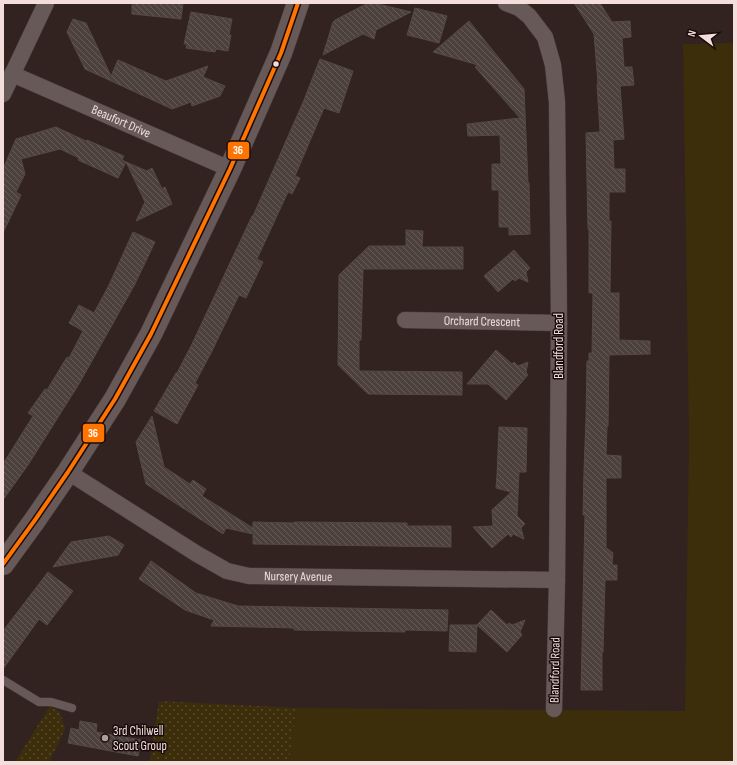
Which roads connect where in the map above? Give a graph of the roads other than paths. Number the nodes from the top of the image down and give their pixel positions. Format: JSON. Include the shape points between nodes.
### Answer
{"nodes":[{"id":1,"x":46,"y":3,"type":"edge"},
{"id":2,"x":298,"y":3,"type":"edge"},
{"id":3,"x":506,"y":3,"type":"edge"},
{"id":4,"x":12,"y":74,"type":"junction"},
{"id":5,"x":3,"y":94,"type":"edge"},
{"id":6,"x":230,"y":169,"type":"junction"},
{"id":7,"x":405,"y":320,"type":"dead end"},
{"id":8,"x":559,"y":323,"type":"junction"},
{"id":9,"x":68,"y":472,"type":"junction"},
{"id":10,"x":3,"y":564,"type":"edge"},
{"id":11,"x":557,"y":580,"type":"junction"},
{"id":12,"x":3,"y":680,"type":"edge"},
{"id":13,"x":72,"y":708,"type":"dead end"},
{"id":14,"x":554,"y":709,"type":"dead end"}],
"edges":[{"from":1,"to":4,"type":"street"},
{"from":2,"to":6,"type":"street","via":[[281,53]]},
{"from":3,"to":8,"type":"street","name":"Blandford Road","via":[[519,8],[536,24],[545,37],[553,65],[557,102]]},
{"from":4,"to":5,"type":"street"},
{"from":4,"to":6,"type":"street","name":"Beaufort Drive"},
{"from":6,"to":9,"type":"street","via":[[151,334],[115,399]]},
{"from":7,"to":8,"type":"street","name":"Orchard Crescent"},
{"from":8,"to":11,"type":"street","name":"Blandford Road"},
{"from":9,"to":10,"type":"street"},
{"from":9,"to":11,"type":"street","name":"Nursery Avenue","via":[[227,572],[249,576]]},
{"from":11,"to":14,"type":"street","name":"Blandford Road"},
{"from":12,"to":13,"type":"lane","via":[[39,702],[51,702]]}]}
